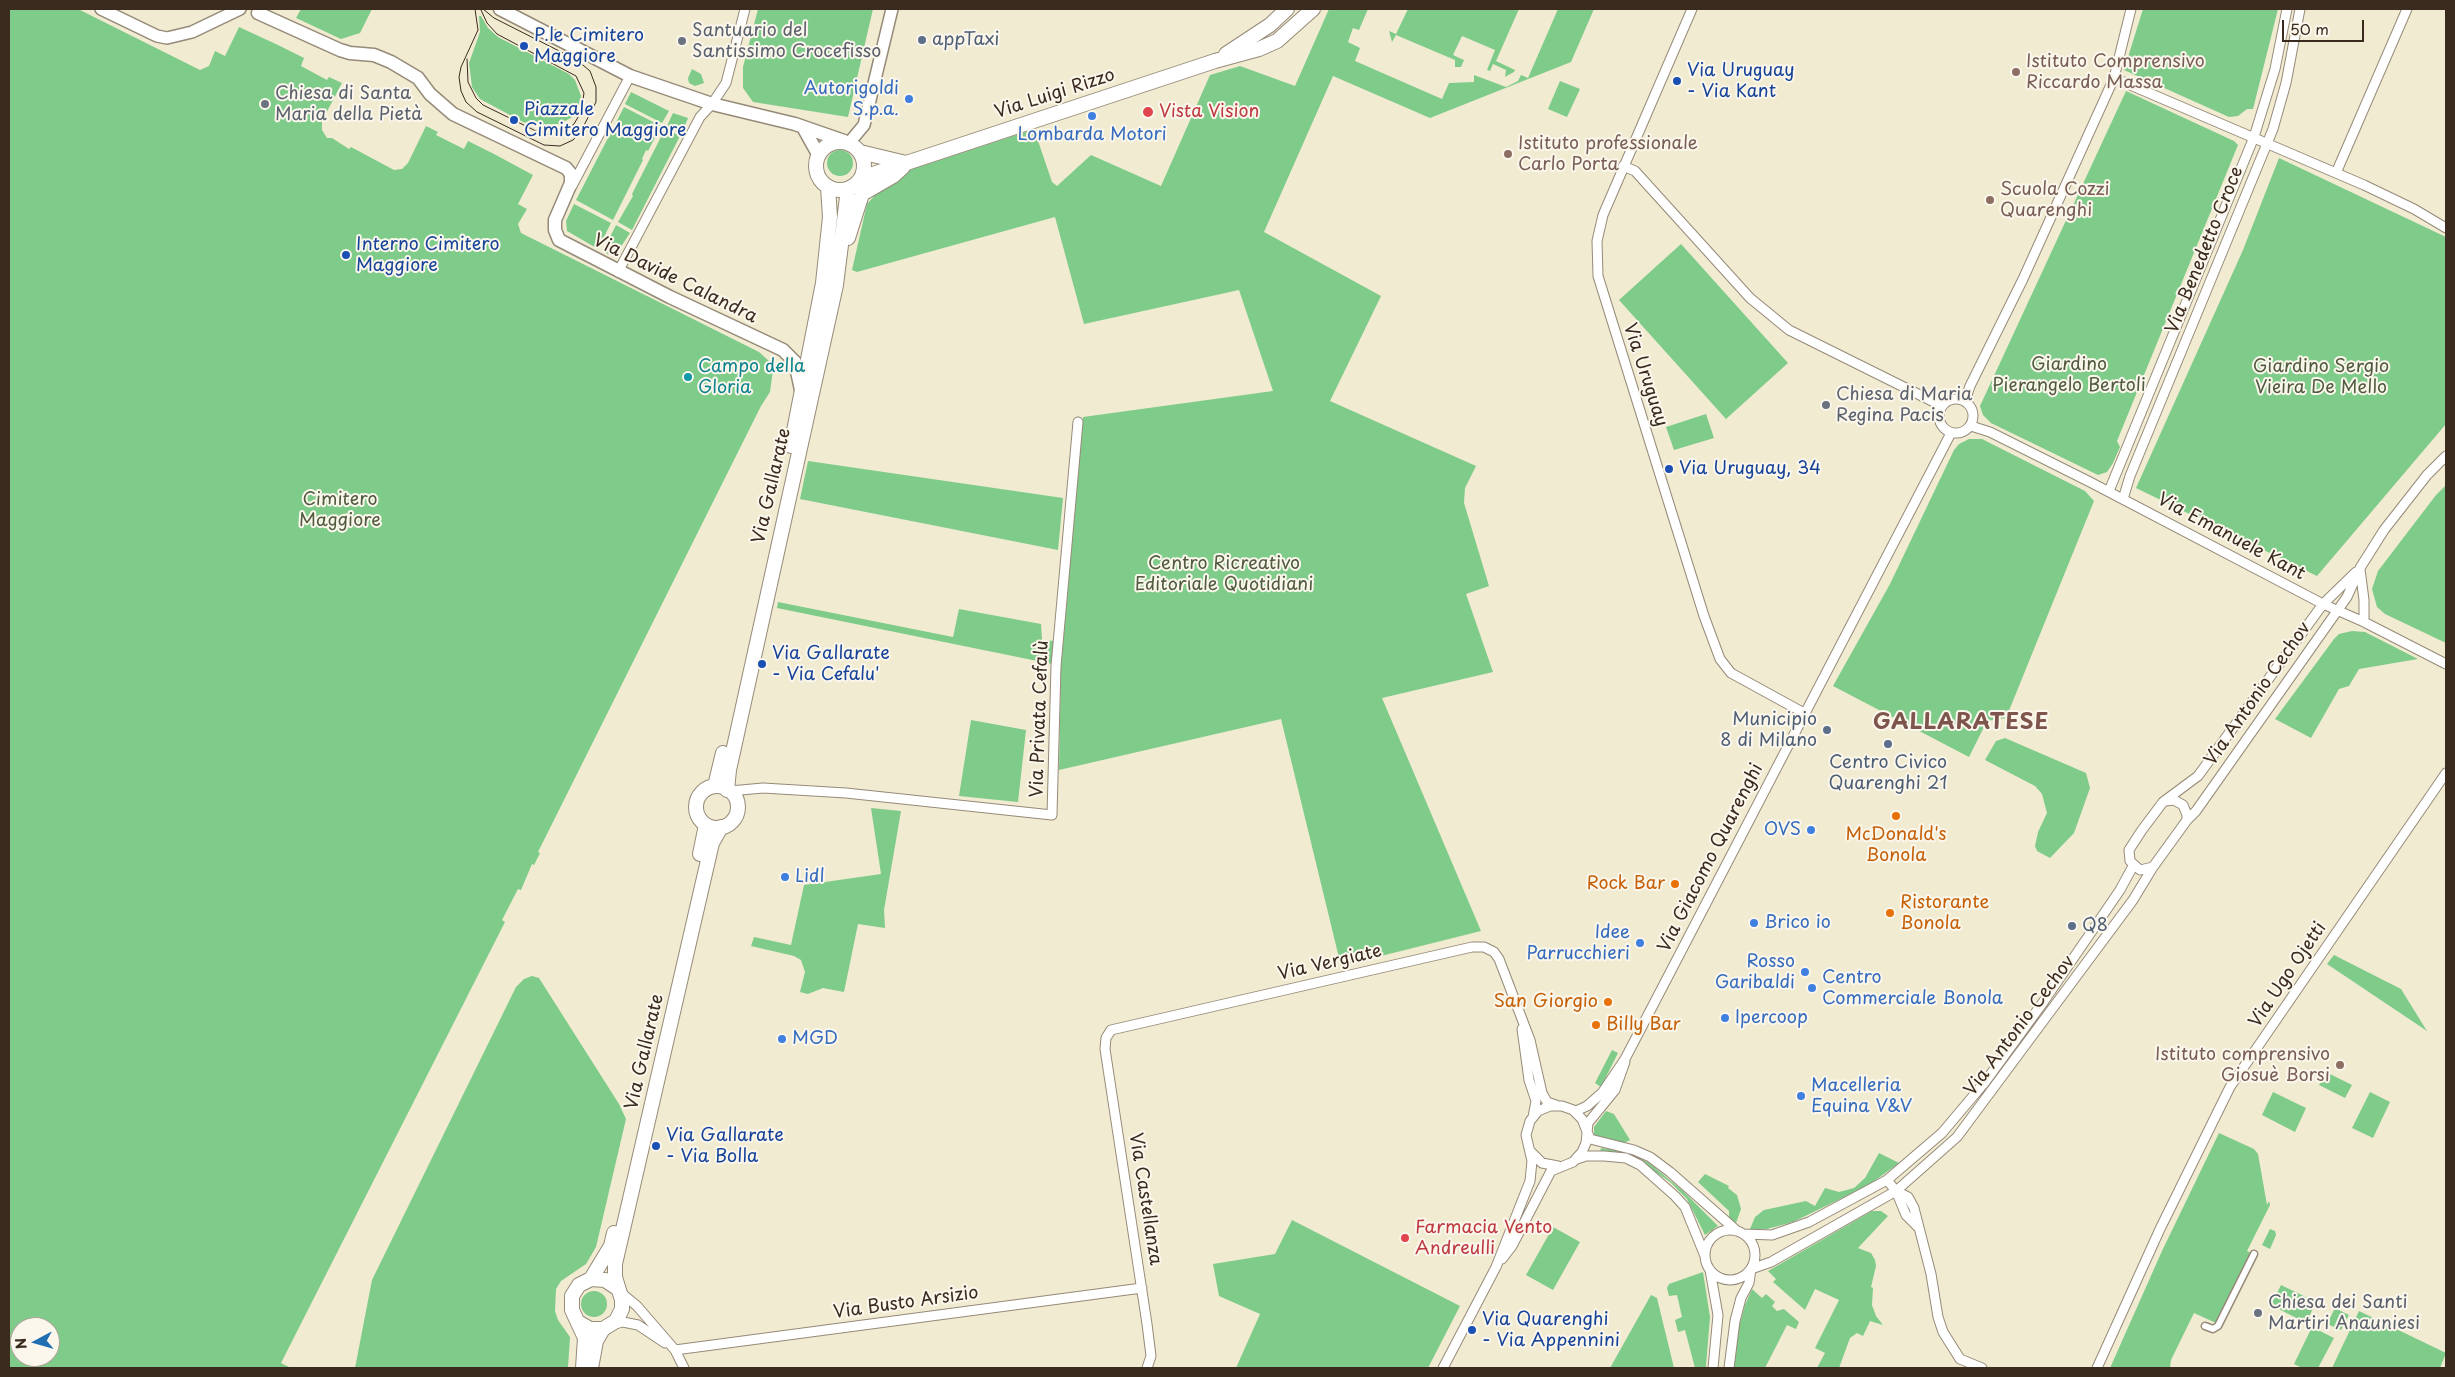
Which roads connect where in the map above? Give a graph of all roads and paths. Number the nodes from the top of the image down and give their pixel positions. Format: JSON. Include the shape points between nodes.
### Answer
{"nodes":[{"id":1,"x":101,"y":9,"type":"edge"},
{"id":2,"x":240,"y":9,"type":"edge"},
{"id":3,"x":500,"y":9,"type":"edge"},
{"id":4,"x":745,"y":9,"type":"edge"},
{"id":5,"x":892,"y":9,"type":"edge"},
{"id":6,"x":1287,"y":9,"type":"edge"},
{"id":7,"x":1313,"y":9,"type":"edge"},
{"id":8,"x":1692,"y":9,"type":"edge"},
{"id":9,"x":2131,"y":9,"type":"edge"},
{"id":10,"x":2287,"y":9,"type":"edge"},
{"id":11,"x":2300,"y":9,"type":"edge"},
{"id":12,"x":2407,"y":9,"type":"edge"},
{"id":13,"x":255,"y":10,"type":"edge"},
{"id":14,"x":1215,"y":61,"type":"junction"},
{"id":15,"x":630,"y":76,"type":"junction"},
{"id":16,"x":2114,"y":78,"type":"junction"},
{"id":17,"x":712,"y":104,"type":"junction"},
{"id":18,"x":804,"y":127,"type":"junction"},
{"id":19,"x":2254,"y":137,"type":"junction"},
{"id":20,"x":2268,"y":143,"type":"junction"},
{"id":21,"x":851,"y":145,"type":"junction"},
{"id":22,"x":818,"y":154,"type":"junction"},
{"id":23,"x":907,"y":163,"type":"junction"},
{"id":24,"x":1623,"y":166,"type":"junction"},
{"id":25,"x":2336,"y":173,"type":"junction"},
{"id":26,"x":861,"y":178,"type":"junction"},
{"id":27,"x":828,"y":187,"type":"junction"},
{"id":28,"x":570,"y":189,"type":"junction"},
{"id":29,"x":848,"y":189,"type":"junction"},
{"id":30,"x":2446,"y":228,"type":"edge"},
{"id":31,"x":618,"y":272,"type":"junction"},
{"id":32,"x":836,"y":285,"type":"junction"},
{"id":33,"x":802,"y":392,"type":"junction"},
{"id":34,"x":1965,"y":401,"type":"junction"},
{"id":35,"x":1942,"y":406,"type":"junction"},
{"id":36,"x":1078,"y":422,"type":"dead end"},
{"id":37,"x":1971,"y":426,"type":"junction"},
{"id":38,"x":1951,"y":433,"type":"junction"},
{"id":39,"x":2446,"y":456,"type":"edge"},
{"id":40,"x":2109,"y":491,"type":"junction"},
{"id":41,"x":2123,"y":499,"type":"junction"},
{"id":42,"x":2360,"y":568,"type":"junction"},
{"id":43,"x":2323,"y":604,"type":"junction"},
{"id":44,"x":2337,"y":610,"type":"junction"},
{"id":45,"x":2364,"y":622,"type":"junction"},
{"id":46,"x":2446,"y":664,"type":"edge"},
{"id":47,"x":1804,"y":713,"type":"junction"},
{"id":48,"x":2446,"y":773,"type":"edge"},
{"id":49,"x":724,"y":789,"type":"junction"},
{"id":50,"x":2164,"y":802,"type":"junction"},
{"id":51,"x":2186,"y":820,"type":"junction"},
{"id":52,"x":706,"y":825,"type":"junction"},
{"id":53,"x":721,"y":827,"type":"junction"},
{"id":54,"x":2132,"y":866,"type":"junction"},
{"id":55,"x":2153,"y":867,"type":"junction"},
{"id":56,"x":1521,"y":1017,"type":"junction"},
{"id":57,"x":1107,"y":1035,"type":"joint"},
{"id":58,"x":1625,"y":1059,"type":"junction"},
{"id":59,"x":1556,"y":1105,"type":"junction"},
{"id":60,"x":1570,"y":1108,"type":"junction"},
{"id":61,"x":1533,"y":1117,"type":"junction"},
{"id":62,"x":1587,"y":1132,"type":"junction"},
{"id":63,"x":1530,"y":1150,"type":"junction"},
{"id":64,"x":1572,"y":1162,"type":"junction"},
{"id":65,"x":1559,"y":1166,"type":"junction"},
{"id":66,"x":1888,"y":1180,"type":"junction"},
{"id":67,"x":1896,"y":1191,"type":"junction"},
{"id":68,"x":1740,"y":1232,"type":"junction"},
{"id":69,"x":2254,"y":1254,"type":"dead end"},
{"id":70,"x":1706,"y":1256,"type":"junction"},
{"id":71,"x":1496,"y":1267,"type":"junction"},
{"id":72,"x":1751,"y":1269,"type":"junction"},
{"id":73,"x":1710,"y":1270,"type":"junction"},
{"id":74,"x":592,"y":1279,"type":"junction"},
{"id":75,"x":1142,"y":1288,"type":"junction"},
{"id":76,"x":618,"y":1290,"type":"junction"},
{"id":77,"x":578,"y":1322,"type":"junction"},
{"id":78,"x":2205,"y":1326,"type":"dead end"},
{"id":79,"x":608,"y":1327,"type":"junction"},
{"id":80,"x":675,"y":1350,"type":"junction"},
{"id":81,"x":583,"y":1368,"type":"edge"},
{"id":82,"x":591,"y":1368,"type":"edge"},
{"id":83,"x":684,"y":1368,"type":"edge"},
{"id":84,"x":1147,"y":1368,"type":"edge"},
{"id":85,"x":1443,"y":1368,"type":"edge"},
{"id":86,"x":1713,"y":1368,"type":"edge"},
{"id":87,"x":1729,"y":1368,"type":"edge"},
{"id":88,"x":1982,"y":1368,"type":"edge"},
{"id":89,"x":2097,"y":1368,"type":"edge"}],
"edges":[{"from":1,"to":2,"type":"street","via":[[166,38],[192,32]]},
{"from":3,"to":15,"type":"main road"},
{"from":4,"to":17,"type":"street","via":[[726,83]]},
{"from":5,"to":21,"type":"street","via":[[864,125]]},
{"from":6,"to":14,"type":"main road","via":[[1270,25]]},
{"from":7,"to":14,"type":"main road","via":[[1277,41]]},
{"from":8,"to":24,"type":"street","name":"Via Uruguay"},
{"from":9,"to":16,"type":"street"},
{"from":10,"to":19,"type":"street","name":"Via Benedetto Croce","via":[[2275,69]]},
{"from":11,"to":20,"type":"street","name":"Via Benedetto Croce","via":[[2286,83]]},
{"from":12,"to":25,"type":"street"},
{"from":13,"to":28,"type":"main road","via":[[340,50],[374,55],[391,62],[418,78],[430,94],[453,114],[566,168],[572,178]]},
{"from":14,"to":23,"type":"main road","name":"Via Luigi Rizzo"},
{"from":15,"to":17,"type":"main road"},
{"from":15,"to":28,"type":"street"},
{"from":16,"to":19,"type":"street"},
{"from":16,"to":34,"type":"street"},
{"from":17,"to":18,"type":"main road"},
{"from":17,"to":31,"type":"street","via":[[700,117]]},
{"from":18,"to":21,"type":"main road"},
{"from":18,"to":22,"type":"main road"},
{"from":19,"to":20,"type":"street"},
{"from":19,"to":40,"type":"street","name":"Via Benedetto Croce"},
{"from":20,"to":25,"type":"street"},
{"from":20,"to":41,"type":"street","name":"Via Benedetto Croce"},
{"from":21,"to":22,"type":"main road","via":[[829,144]]},
{"from":21,"to":23,"type":"main road"},
{"from":21,"to":26,"type":"main road","via":[[864,165]]},
{"from":22,"to":27,"type":"main road","name":"Via Gallarate","via":[[816,173]]},
{"from":23,"to":26,"type":"main road","name":"Via Luigi Rizzo"},
{"from":23,"to":32,"type":"main road","via":[[894,176],[862,194]]},
{"from":24,"to":35,"type":"street","via":[[1635,172],[1750,298],[1789,330]]},
{"from":24,"to":47,"type":"street","name":"Via Uruguay","via":[[1600,226],[1598,279],[1704,616],[1726,669]]},
{"from":25,"to":30,"type":"street","via":[[2414,209]]},
{"from":26,"to":29,"type":"main road"},
{"from":27,"to":29,"type":"main road"},
{"from":27,"to":33,"type":"main road","name":"Via Gallarate","via":[[830,217],[823,283]]},
{"from":28,"to":31,"type":"main road","name":"Via Davide Calandra","via":[[556,220],[559,240]]},
{"from":29,"to":32,"type":"main road","name":"Via Gallarate"},
{"from":31,"to":33,"type":"main road","name":"Via Davide Calandra","via":[[783,350],[795,362]]},
{"from":32,"to":49,"type":"main road","name":"Via Gallarate"},
{"from":33,"to":49,"type":"main road","name":"Via Gallarate"},
{"from":34,"to":35,"type":"street","via":[[1950,400]]},
{"from":34,"to":37,"type":"street","via":[[1972,410]]},
{"from":35,"to":38,"type":"street","via":[[1940,422]]},
{"from":36,"to":49,"type":"street","name":"Via Privata Cefalù","via":[[1056,666],[1052,815],[846,793]]},
{"from":37,"to":38,"type":"street","via":[[1962,433]]},
{"from":37,"to":40,"type":"street","name":"Via Emanuele Kant","via":[[1990,432]]},
{"from":38,"to":47,"type":"street","name":"Via Giacomo Quarenghi"},
{"from":39,"to":42,"type":"street","name":"Via Antonio Cechov","via":[[2384,530]]},
{"from":40,"to":41,"type":"street","name":"Via Emanuele Kant"},
{"from":41,"to":43,"type":"street","name":"Via Emanuele Kant"},
{"from":42,"to":43,"type":"street","name":"Via Antonio Cechov"},
{"from":42,"to":44,"type":"street","name":"Via Antonio Cechov","via":[[2347,597]]},
{"from":42,"to":45,"type":"street"},
{"from":43,"to":44,"type":"street","name":"Via Antonio Cechov"},
{"from":43,"to":50,"type":"street","name":"Via Antonio Cechov","via":[[2198,776]]},
{"from":44,"to":45,"type":"street"},
{"from":44,"to":51,"type":"street","name":"Via Antonio Cechov","via":[[2196,811]]},
{"from":45,"to":46,"type":"street"},
{"from":47,"to":58,"type":"street","name":"Via Giacomo Quarenghi"},
{"from":48,"to":89,"type":"street","name":"Via Ugo Ojetti","via":[[2230,1086]]},
{"from":49,"to":52,"type":"main road","via":[[705,790],[696,802],[698,815]]},
{"from":49,"to":53,"type":"main road","name":"Via Gallarate","via":[[737,802],[737,812],[732,821]]},
{"from":50,"to":51,"type":"street","via":[[2174,800],[2183,805]]},
{"from":50,"to":54,"type":"street","name":"Via Antonio Cechov","via":[[2129,850]]},
{"from":51,"to":55,"type":"street","name":"Via Antonio Cechov"},
{"from":52,"to":53,"type":"main road"},
{"from":52,"to":74,"type":"main road","name":"Via Gallarate","via":[[611,1246]]},
{"from":53,"to":76,"type":"main road","name":"Via Gallarate","via":[[712,842],[615,1264]]},
{"from":54,"to":55,"type":"street","via":[[2145,871]]},
{"from":54,"to":66,"type":"street","name":"Via Antonio Cechov","via":[[2120,890],[1985,1082],[1951,1124]]},
{"from":55,"to":67,"type":"street","name":"Via Antonio Cechov","via":[[2133,900],[1958,1137]]},
{"from":56,"to":57,"type":"street","name":"Via Vergiate","via":[[1500,959],[1491,950],[1476,947],[1118,1028]]},
{"from":56,"to":59,"type":"street","name":"Via Vergiate","via":[[1530,1040],[1542,1093],[1547,1102]]},
{"from":56,"to":61,"type":"street","name":"Via Vergiate","via":[[1529,1080],[1536,1101]]},
{"from":57,"to":75,"type":"street","name":"Via Castellanza","via":[[1105,1049]]},
{"from":58,"to":60,"type":"street","name":"Via Giacomo Quarenghi","via":[[1597,1098],[1582,1109]]},
{"from":58,"to":62,"type":"street","name":"Via Giacomo Quarenghi","via":[[1618,1084],[1588,1123]]},
{"from":59,"to":60,"type":"street","name":"Via Giacomo Quarenghi"},
{"from":59,"to":61,"type":"street","via":[[1544,1108]]},
{"from":60,"to":62,"type":"street","via":[[1582,1119]]},
{"from":61,"to":63,"type":"street","via":[[1526,1131]]},
{"from":62,"to":64,"type":"street","name":"Via Giacomo Quarenghi","via":[[1583,1150]]},
{"from":62,"to":68,"type":"street","via":[[1593,1141],[1634,1150],[1655,1160]]},
{"from":63,"to":65,"type":"street","via":[[1542,1163]]},
{"from":63,"to":71,"type":"street","via":[[1533,1164],[1530,1181]]},
{"from":64,"to":65,"type":"street"},
{"from":64,"to":70,"type":"street","via":[[1586,1156],[1604,1156],[1626,1158],[1640,1165],[1685,1207]]},
{"from":65,"to":71,"type":"street","via":[[1549,1173],[1512,1246]]},
{"from":66,"to":67,"type":"street"},
{"from":66,"to":68,"type":"street","name":"Via Antonio Cechov","via":[[1798,1226],[1766,1235]]},
{"from":67,"to":72,"type":"street","name":"Via Antonio Cechov","via":[[1771,1262]]},
{"from":67,"to":88,"type":"street","via":[[1910,1201],[1932,1274],[1943,1332],[1960,1359]]},
{"from":68,"to":70,"type":"street","via":[[1715,1235]]},
{"from":68,"to":72,"type":"street","via":[[1753,1244],[1755,1259]]},
{"from":69,"to":78,"type":"street","via":[[2218,1326],[2213,1329]]},
{"from":70,"to":73,"type":"street"},
{"from":71,"to":85,"type":"street"},
{"from":72,"to":73,"type":"street","via":[[1744,1276],[1730,1280],[1722,1279]]},
{"from":72,"to":87,"type":"street","via":[[1735,1321]]},
{"from":73,"to":86,"type":"street","via":[[1718,1314]]},
{"from":74,"to":76,"type":"main road","via":[[606,1280]]},
{"from":74,"to":77,"type":"main road","name":"Via Gallarate","via":[[579,1285],[572,1296],[572,1310]]},
{"from":75,"to":80,"type":"street","name":"Via Busto Arsizio"},
{"from":75,"to":84,"type":"street","name":"Via Castellanza","via":[[1151,1356]]},
{"from":76,"to":79,"type":"main road","name":"Via Gallarate","via":[[622,1309],[619,1317]]},
{"from":76,"to":80,"type":"street","via":[[638,1306]]},
{"from":77,"to":79,"type":"main road","via":[[590,1329]]},
{"from":77,"to":81,"type":"main road","name":"Via Gallarate","via":[[585,1338]]},
{"from":79,"to":80,"type":"street","via":[[623,1322],[638,1325]]},
{"from":79,"to":82,"type":"main road","name":"Via Gallarate","via":[[596,1341]]},
{"from":80,"to":83,"type":"street"}]}
